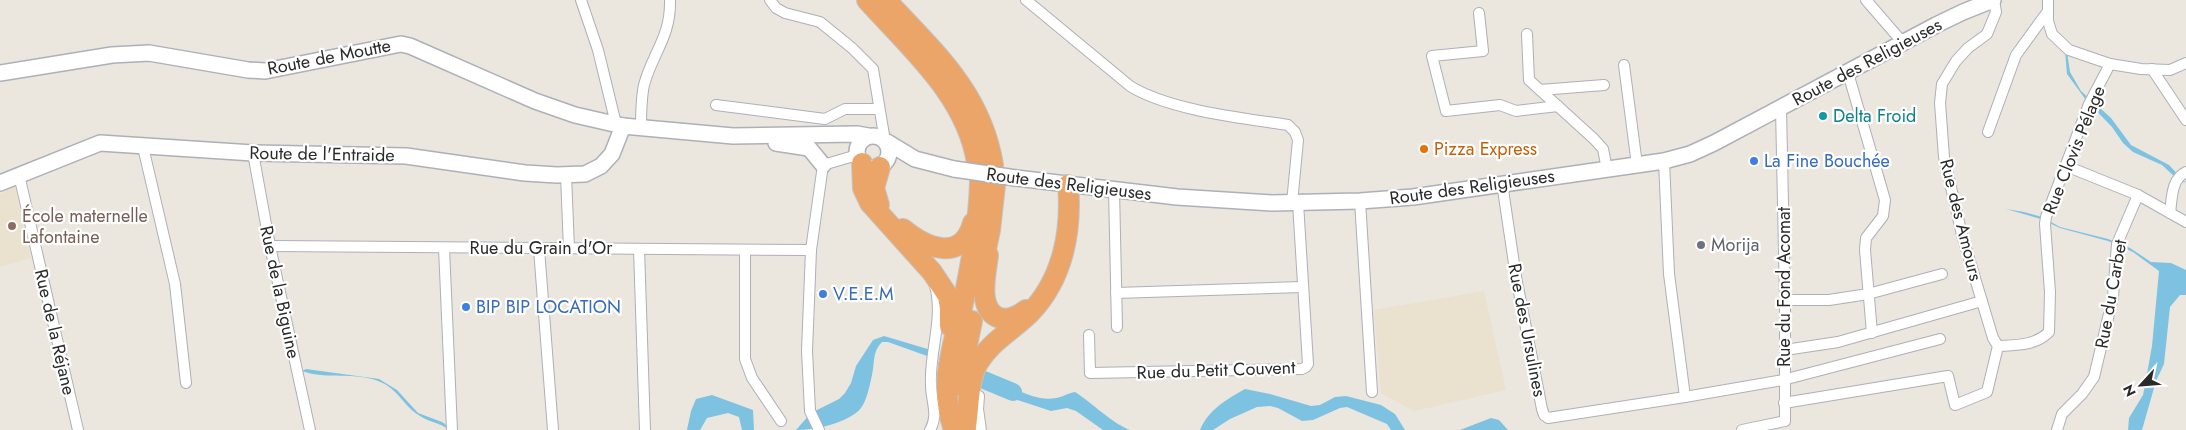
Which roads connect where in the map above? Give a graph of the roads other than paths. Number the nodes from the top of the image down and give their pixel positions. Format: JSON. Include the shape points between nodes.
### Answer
{"nodes":[{"id":1,"x":581,"y":0,"type":"edge"},
{"id":2,"x":670,"y":0,"type":"edge"},
{"id":3,"x":770,"y":0,"type":"edge"},
{"id":4,"x":867,"y":0,"type":"edge"},
{"id":5,"x":886,"y":0,"type":"edge"},
{"id":6,"x":1026,"y":0,"type":"edge"},
{"id":7,"x":1866,"y":0,"type":"edge"},
{"id":8,"x":1993,"y":0,"type":"edge"},
{"id":9,"x":2048,"y":5,"type":"edge"},
{"id":10,"x":1479,"y":14,"type":"dead end"},
{"id":11,"x":1527,"y":34,"type":"dead end"},
{"id":12,"x":1905,"y":42,"type":"junction"},
{"id":13,"x":2186,"y":63,"type":"edge"},
{"id":14,"x":1624,"y":64,"type":"dead end"},
{"id":15,"x":2110,"y":64,"type":"junction"},
{"id":16,"x":2152,"y":69,"type":"junction"},
{"id":17,"x":1848,"y":73,"type":"junction"},
{"id":18,"x":0,"y":74,"type":"edge"},
{"id":19,"x":1604,"y":85,"type":"dead end"},
{"id":20,"x":1540,"y":90,"type":"junction"},
{"id":21,"x":716,"y":105,"type":"dead end"},
{"id":22,"x":1558,"y":106,"type":"junction"},
{"id":23,"x":1780,"y":108,"type":"junction"},
{"id":24,"x":879,"y":109,"type":"junction"},
{"id":25,"x":2186,"y":120,"type":"edge"},
{"id":26,"x":620,"y":125,"type":"junction"},
{"id":27,"x":641,"y":128,"type":"junction"},
{"id":28,"x":1988,"y":132,"type":"dead end"},
{"id":29,"x":834,"y":135,"type":"junction"},
{"id":30,"x":733,"y":136,"type":"junction"},
{"id":31,"x":878,"y":139,"type":"junction"},
{"id":32,"x":143,"y":147,"type":"junction"},
{"id":33,"x":254,"y":153,"type":"junction"},
{"id":34,"x":915,"y":159,"type":"junction"},
{"id":35,"x":867,"y":161,"type":"junction"},
{"id":36,"x":1664,"y":161,"type":"junction"},
{"id":37,"x":829,"y":163,"type":"junction"},
{"id":38,"x":1637,"y":165,"type":"junction"},
{"id":39,"x":2066,"y":166,"type":"junction"},
{"id":40,"x":1607,"y":169,"type":"junction"},
{"id":41,"x":2186,"y":172,"type":"edge"},
{"id":42,"x":19,"y":175,"type":"junction"},
{"id":43,"x":566,"y":175,"type":"junction"},
{"id":44,"x":985,"y":178,"type":"junction"},
{"id":45,"x":0,"y":183,"type":"edge"},
{"id":46,"x":1502,"y":183,"type":"junction"},
{"id":47,"x":1068,"y":185,"type":"junction"},
{"id":48,"x":1114,"y":189,"type":"junction"},
{"id":49,"x":2138,"y":195,"type":"junction"},
{"id":50,"x":1360,"y":202,"type":"junction"},
{"id":51,"x":1295,"y":203,"type":"junction"},
{"id":52,"x":2170,"y":213,"type":"junction"},
{"id":53,"x":2186,"y":222,"type":"edge"},
{"id":54,"x":990,"y":230,"type":"junction"},
{"id":55,"x":270,"y":246,"type":"junction"},
{"id":56,"x":444,"y":248,"type":"junction"},
{"id":57,"x":539,"y":248,"type":"junction"},
{"id":58,"x":939,"y":248,"type":"junction"},
{"id":59,"x":569,"y":249,"type":"junction"},
{"id":60,"x":639,"y":249,"type":"junction"},
{"id":61,"x":811,"y":250,"type":"junction"},
{"id":62,"x":745,"y":251,"type":"junction"},
{"id":63,"x":932,"y":272,"type":"junction"},
{"id":64,"x":1942,"y":274,"type":"dead end"},
{"id":65,"x":1302,"y":287,"type":"junction"},
{"id":66,"x":1116,"y":293,"type":"junction"},
{"id":67,"x":1868,"y":294,"type":"junction"},
{"id":68,"x":1044,"y":297,"type":"junction"},
{"id":69,"x":1785,"y":300,"type":"junction"},
{"id":70,"x":1982,"y":301,"type":"junction"},
{"id":71,"x":1004,"y":319,"type":"junction"},
{"id":72,"x":1117,"y":327,"type":"dead end"},
{"id":73,"x":1872,"y":333,"type":"junction"},
{"id":74,"x":1089,"y":335,"type":"dead end"},
{"id":75,"x":1940,"y":339,"type":"dead end"},
{"id":76,"x":1998,"y":346,"type":"junction"},
{"id":77,"x":1785,"y":350,"type":"junction"},
{"id":78,"x":987,"y":351,"type":"junction"},
{"id":79,"x":947,"y":371,"type":"junction"},
{"id":80,"x":1783,"y":380,"type":"junction"},
{"id":81,"x":186,"y":383,"type":"dead end"},
{"id":82,"x":1372,"y":392,"type":"dead end"},
{"id":83,"x":1685,"y":397,"type":"junction"},
{"id":84,"x":1784,"y":403,"type":"junction"},
{"id":85,"x":781,"y":421,"type":"dead end"},
{"id":86,"x":819,"y":429,"type":"edge"},
{"id":87,"x":967,"y":429,"type":"edge"},
{"id":88,"x":78,"y":430,"type":"edge"},
{"id":89,"x":310,"y":430,"type":"edge"},
{"id":90,"x":452,"y":430,"type":"edge"},
{"id":91,"x":554,"y":430,"type":"edge"},
{"id":92,"x":645,"y":430,"type":"edge"},
{"id":93,"x":930,"y":430,"type":"edge"},
{"id":94,"x":1742,"y":430,"type":"edge"},
{"id":95,"x":2057,"y":430,"type":"edge"}],
"edges":[{"from":1,"to":26,"type":"street"},
{"from":2,"to":27,"type":"street","via":[[662,44],[644,84]]},
{"from":3,"to":24,"type":"street","via":[[785,13],[820,22],[852,48],[873,70]]},
{"from":4,"to":44,"type":"highway","via":[[943,86],[958,108]]},
{"from":5,"to":44,"type":"highway","via":[[946,65],[982,120]]},
{"from":6,"to":51,"type":"street","name":"Rue du Petit Couvent","via":[[1144,95],[1191,108],[1288,125],[1298,140]]},
{"from":7,"to":12,"type":"street"},
{"from":8,"to":12,"type":"main road","name":"Route des Religieuses"},
{"from":8,"to":70,"type":"street","name":"Rue des Amours","via":[[1996,12],[1987,34],[1956,61],[1942,84],[1940,103],[1944,157]]},
{"from":9,"to":15,"type":"street","via":[[2052,34],[2069,50]]},
{"from":9,"to":28,"type":"street","via":[[2016,55]]},
{"from":10,"to":22,"type":"street","via":[[1483,51],[1432,56],[1446,111],[1500,106],[1516,111]]},
{"from":11,"to":20,"type":"street","via":[[1529,80]]},
{"from":12,"to":17,"type":"main road","name":"Route des Religieuses"},
{"from":13,"to":16,"type":"street","via":[[2170,70]]},
{"from":14,"to":38,"type":"street"},
{"from":15,"to":16,"type":"street"},
{"from":15,"to":39,"type":"street","name":"Rue Clovis Pélage","via":[[2089,104]]},
{"from":16,"to":25,"type":"street"},
{"from":17,"to":23,"type":"main road","name":"Route des Religieuses"},
{"from":17,"to":67,"type":"street","via":[[1885,200],[1883,216],[1866,238]]},
{"from":18,"to":26,"type":"main road","name":"Route de Moutte","via":[[149,52],[266,71],[401,44],[535,101],[575,115]]},
{"from":19,"to":20,"type":"street"},
{"from":20,"to":22,"type":"street"},
{"from":21,"to":24,"type":"street","via":[[824,119],[845,108]]},
{"from":22,"to":40,"type":"street","via":[[1598,144]]},
{"from":23,"to":36,"type":"main road","name":"Route des Religieuses","via":[[1690,154]]},
{"from":23,"to":69,"type":"street","name":"Rue du Fond Acomat"},
{"from":24,"to":31,"type":"street"},
{"from":26,"to":27,"type":"main road","name":"Route des Religieuses"},
{"from":26,"to":43,"type":"main road","name":"Route de l'Entraide","via":[[616,147],[601,166],[585,174]]},
{"from":27,"to":30,"type":"main road","name":"Route des Religieuses"},
{"from":29,"to":30,"type":"main road","name":"Route des Religieuses"},
{"from":29,"to":31,"type":"main road","name":"Route des Religieuses","via":[[857,134]]},
{"from":29,"to":35,"type":"main road"},
{"from":30,"to":37,"type":"main road","via":[[809,148]]},
{"from":31,"to":34,"type":"main road","name":"Route des Religieuses"},
{"from":31,"to":35,"type":"main road","via":[[861,141]]},
{"from":31,"to":35,"type":"main road","via":[[889,156]]},
{"from":32,"to":33,"type":"main road","name":"Route de l'Entraide"},
{"from":32,"to":42,"type":"main road","name":"Route de l'Entraide","via":[[100,143]]},
{"from":32,"to":81,"type":"street","via":[[175,284]]},
{"from":33,"to":43,"type":"main road","name":"Route de l'Entraide","via":[[406,156],[525,173]]},
{"from":33,"to":55,"type":"street","name":"Rue de la Biguine"},
{"from":34,"to":35,"type":"main road","name":"Route des Religieuses"},
{"from":34,"to":47,"type":"main road","name":"Route des Religieuses","bridge":true,"via":[[954,169]]},
{"from":35,"to":37,"type":"street"},
{"from":35,"to":58,"type":"highway","via":[[879,204],[904,230],[928,246]]},
{"from":35,"to":63,"type":"highway","via":[[863,188],[870,202]]},
{"from":36,"to":38,"type":"main road","name":"Route des Religieuses"},
{"from":36,"to":83,"type":"street","via":[[1669,274]]},
{"from":37,"to":61,"type":"street"},
{"from":38,"to":40,"type":"main road","name":"Route des Religieuses"},
{"from":39,"to":49,"type":"street"},
{"from":39,"to":76,"type":"street","name":"Rue Clovis Pélage","via":[[2045,224],[2049,332],[2031,343]]},
{"from":40,"to":46,"type":"main road","name":"Route des Religieuses"},
{"from":41,"to":52,"type":"street","via":[[2175,183]]},
{"from":42,"to":45,"type":"main road","name":"Route de l'Entraide"},
{"from":42,"to":88,"type":"street","name":"Rue de la Réjane"},
{"from":43,"to":59,"type":"street"},
{"from":44,"to":54,"type":"highway"},
{"from":44,"to":58,"type":"highway","via":[[967,237],[954,247]]},
{"from":44,"to":79,"type":"highway"},
{"from":46,"to":50,"type":"main road","name":"Route des Religieuses"},
{"from":46,"to":83,"type":"street","name":"Rue des Ursulines","via":[[1516,276],[1544,415],[1548,418]]},
{"from":47,"to":48,"type":"main road","name":"Route des Religieuses"},
{"from":47,"to":68,"type":"highway","via":[[1069,209],[1063,255],[1058,274]]},
{"from":48,"to":51,"type":"main road","name":"Route des Religieuses","via":[[1177,197]]},
{"from":48,"to":66,"type":"street"},
{"from":49,"to":52,"type":"street"},
{"from":49,"to":95,"type":"street","name":"Rue du Carbet","via":[[2116,244],[2113,297],[2094,377],[2062,414]]},
{"from":50,"to":51,"type":"main road","name":"Route des Religieuses"},
{"from":50,"to":82,"type":"street"},
{"from":51,"to":65,"type":"street","name":"Rue du Petit Couvent"},
{"from":52,"to":53,"type":"street"},
{"from":54,"to":71,"type":"highway","via":[[986,303],[995,316]]},
{"from":54,"to":87,"type":"highway","via":[[962,380]]},
{"from":55,"to":56,"type":"street","name":"Rue du Grain d'Or"},
{"from":55,"to":89,"type":"street","name":"Rue de la Biguine"},
{"from":56,"to":57,"type":"street","name":"Rue du Grain d'Or"},
{"from":56,"to":90,"type":"street"},
{"from":57,"to":59,"type":"street","name":"Rue du Grain d'Or"},
{"from":57,"to":91,"type":"street"},
{"from":58,"to":63,"type":"street","via":[[931,257]]},
{"from":59,"to":60,"type":"street","name":"Rue du Grain d'Or"},
{"from":60,"to":62,"type":"street","name":"Rue du Grain d'Or"},
{"from":60,"to":92,"type":"street"},
{"from":61,"to":62,"type":"street","name":"Rue du Grain d'Or"},
{"from":61,"to":86,"type":"street","via":[[807,352],[810,406]]},
{"from":62,"to":85,"type":"street","via":[[746,359],[752,378]]},
{"from":63,"to":79,"type":"highway","via":[[948,296],[950,308]]},
{"from":63,"to":93,"type":"street","via":[[937,292],[938,325],[931,372],[936,416]]},
{"from":64,"to":67,"type":"street"},
{"from":65,"to":66,"type":"street"},
{"from":65,"to":74,"type":"street","name":"Rue du Petit Couvent","via":[[1308,364],[1302,369],[1090,374]]},
{"from":66,"to":72,"type":"street"},
{"from":67,"to":69,"type":"street","via":[[1829,300]]},
{"from":67,"to":73,"type":"street"},
{"from":68,"to":71,"type":"highway","via":[[1014,318]]},
{"from":68,"to":78,"type":"highway"},
{"from":69,"to":77,"type":"street","name":"Rue du Fond Acomat"},
{"from":70,"to":73,"type":"street"},
{"from":70,"to":76,"type":"street","name":"Rue des Amours"},
{"from":71,"to":78,"type":"highway"},
{"from":73,"to":77,"type":"street"},
{"from":75,"to":80,"type":"street","name":"Rue des Ursulines"},
{"from":76,"to":84,"type":"street","via":[[1988,392],[1955,405],[1948,376]]},
{"from":77,"to":80,"type":"street","name":"Rue du Fond Acomat"},
{"from":78,"to":87,"type":"street","via":[[978,408]]},
{"from":78,"to":87,"type":"highway","via":[[974,371]]},
{"from":79,"to":87,"type":"highway","via":[[947,397]]},
{"from":80,"to":83,"type":"street","name":"Rue des Ursulines"},
{"from":80,"to":84,"type":"street","name":"Rue du Fond Acomat"},
{"from":84,"to":94,"type":"street","name":"Rue du Fond Acomat","via":[[1785,422]]}]}
